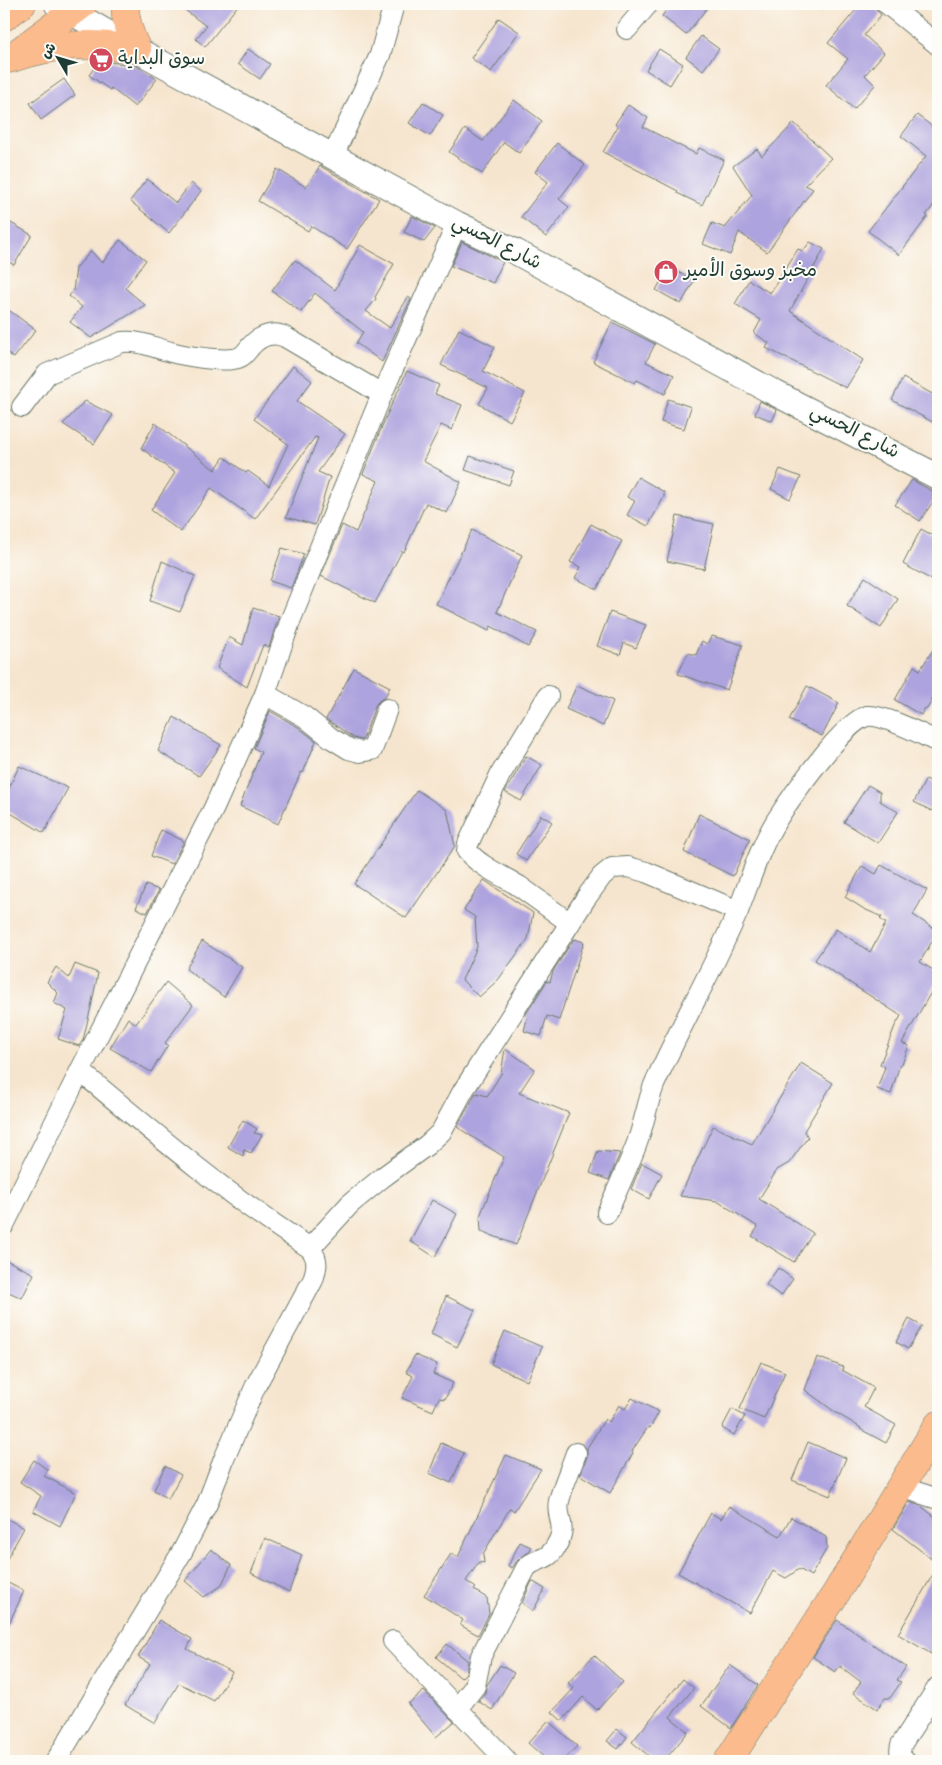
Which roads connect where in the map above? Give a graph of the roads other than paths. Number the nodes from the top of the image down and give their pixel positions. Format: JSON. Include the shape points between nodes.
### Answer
{"nodes":[{"id":1,"x":22,"y":4,"type":"edge"},
{"id":2,"x":125,"y":4,"type":"edge"},
{"id":3,"x":394,"y":4,"type":"edge"},
{"id":4,"x":648,"y":4,"type":"edge"},
{"id":5,"x":887,"y":4,"type":"edge"},
{"id":6,"x":71,"y":6,"type":"edge"},
{"id":7,"x":4,"y":17,"type":"edge"},
{"id":8,"x":627,"y":29,"type":"dead end"},
{"id":9,"x":938,"y":45,"type":"edge"},
{"id":10,"x":137,"y":50,"type":"junction"},
{"id":11,"x":6,"y":61,"type":"edge"},
{"id":12,"x":333,"y":156,"type":"junction"},
{"id":13,"x":457,"y":224,"type":"junction"},
{"id":14,"x":382,"y":394,"type":"junction"},
{"id":15,"x":22,"y":408,"type":"dead end"},
{"id":16,"x":938,"y":476,"type":"edge"},
{"id":17,"x":265,"y":694,"type":"junction"},
{"id":18,"x":548,"y":696,"type":"dead end"},
{"id":19,"x":388,"y":709,"type":"dead end"},
{"id":20,"x":938,"y":742,"type":"edge"},
{"id":21,"x":738,"y":911,"type":"junction"},
{"id":22,"x":570,"y":922,"type":"junction"},
{"id":23,"x":80,"y":1071,"type":"junction"},
{"id":24,"x":607,"y":1213,"type":"dead end"},
{"id":25,"x":4,"y":1225,"type":"edge"},
{"id":26,"x":310,"y":1248,"type":"junction"},
{"id":27,"x":938,"y":1425,"type":"edge"},
{"id":28,"x":576,"y":1453,"type":"dead end"},
{"id":29,"x":901,"y":1487,"type":"junction"},
{"id":30,"x":938,"y":1499,"type":"edge"},
{"id":31,"x":393,"y":1641,"type":"dead end"},
{"id":32,"x":938,"y":1687,"type":"edge"},
{"id":33,"x":457,"y":1709,"type":"junction"},
{"id":34,"x":56,"y":1761,"type":"edge"},
{"id":35,"x":508,"y":1761,"type":"edge"},
{"id":36,"x":728,"y":1761,"type":"edge"},
{"id":37,"x":906,"y":1761,"type":"edge"}],
"edges":[{"from":1,"to":7,"type":"main road"},
{"from":2,"to":10,"type":"main road","via":[[129,34]]},
{"from":3,"to":12,"type":"street","via":[[380,55]]},
{"from":4,"to":8,"type":"street"},
{"from":5,"to":9,"type":"street"},
{"from":6,"to":10,"type":"street","name":"شارع الحسي"},
{"from":6,"to":11,"type":"main road"},
{"from":10,"to":11,"type":"main road","via":[[72,44],[36,50]]},
{"from":10,"to":12,"type":"street","name":"شارع الحسي"},
{"from":12,"to":13,"type":"street","name":"شارع الحسي"},
{"from":13,"to":14,"type":"street"},
{"from":13,"to":16,"type":"street","name":"شارع الحسي","via":[[516,252],[772,391]]},
{"from":14,"to":15,"type":"street","via":[[278,333],[269,334],[251,345],[245,355],[234,359],[173,353],[142,343],[122,342],[47,374]]},
{"from":14,"to":17,"type":"street","via":[[291,619]]},
{"from":17,"to":19,"type":"street","via":[[305,717],[349,749],[360,752],[372,750]]},
{"from":17,"to":23,"type":"street","via":[[214,808]]},
{"from":18,"to":22,"type":"street","via":[[500,775],[467,851]]},
{"from":20,"to":21,"type":"street","via":[[874,717],[860,719],[854,724],[817,764],[776,821],[754,864]]},
{"from":21,"to":22,"type":"street","via":[[646,872],[628,867],[612,868],[602,876]]},
{"from":21,"to":24,"type":"street","via":[[654,1087],[637,1143]]},
{"from":22,"to":26,"type":"street","via":[[463,1091],[441,1132],[350,1204]]},
{"from":23,"to":25,"type":"street"},
{"from":23,"to":26,"type":"street","via":[[239,1201]]},
{"from":26,"to":34,"type":"street","via":[[318,1266],[313,1280],[256,1385],[207,1504],[182,1552]]},
{"from":27,"to":29,"type":"main road"},
{"from":28,"to":33,"type":"street","via":[[559,1502],[563,1524],[557,1546],[544,1560],[526,1568],[481,1656],[476,1686]]},
{"from":29,"to":30,"type":"street"},
{"from":29,"to":36,"type":"main road"},
{"from":31,"to":33,"type":"street"},
{"from":32,"to":37,"type":"street","via":[[901,1746],[901,1758]]},
{"from":33,"to":35,"type":"street"}]}
